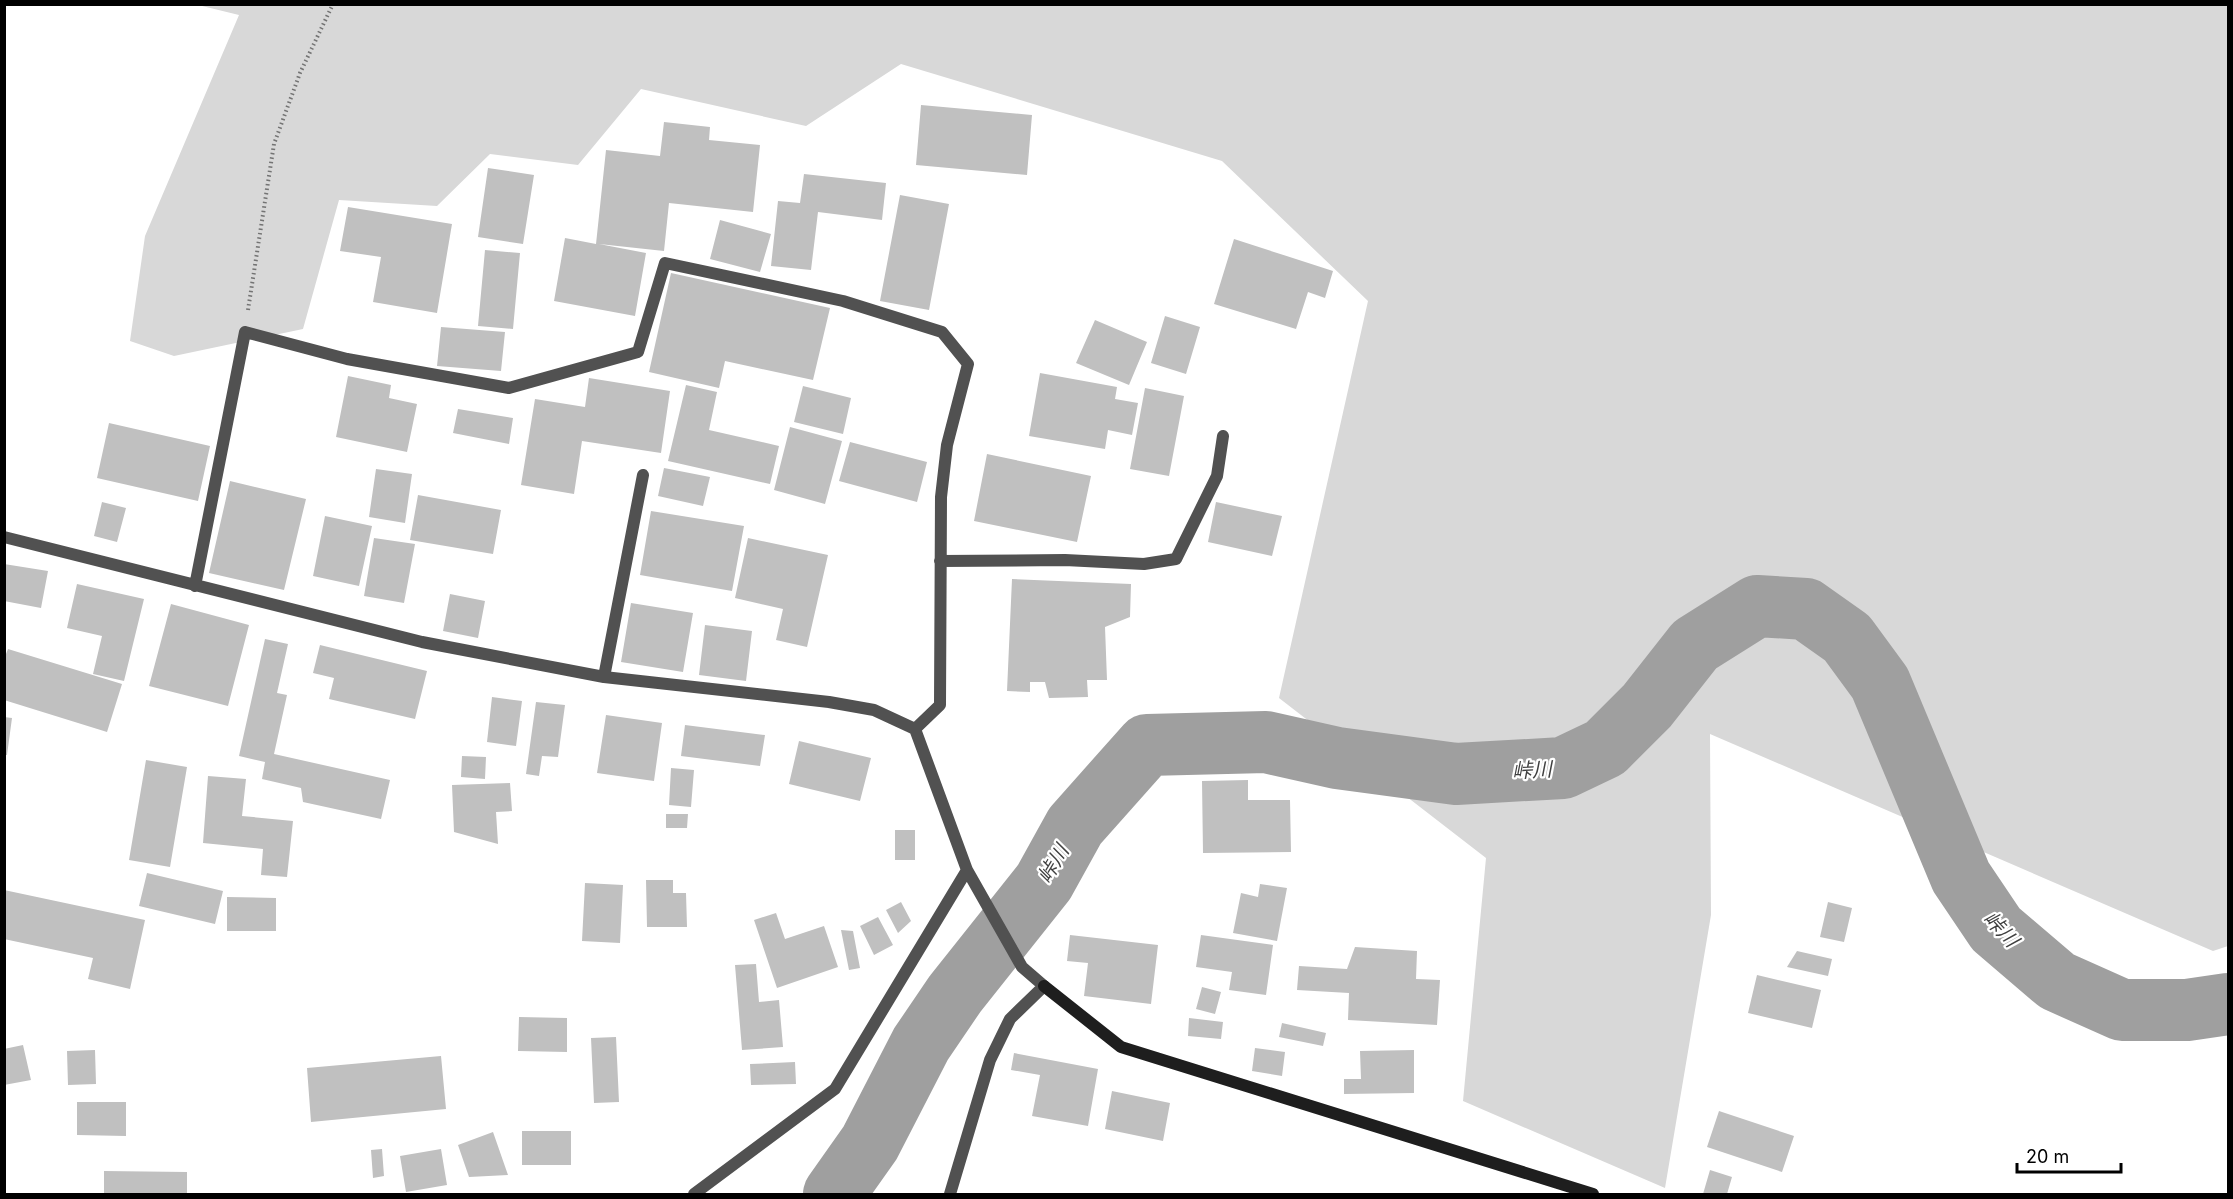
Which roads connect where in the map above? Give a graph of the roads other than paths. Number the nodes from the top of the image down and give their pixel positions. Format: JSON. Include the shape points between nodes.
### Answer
{"nodes":[{"id":1,"x":1223,"y":435,"type":"dead end"},
{"id":2,"x":643,"y":474,"type":"dead end"},
{"id":3,"x":4,"y":537,"type":"edge"},
{"id":4,"x":940,"y":561,"type":"junction"},
{"id":5,"x":195,"y":586,"type":"junction"},
{"id":6,"x":604,"y":677,"type":"junction"},
{"id":7,"x":915,"y":729,"type":"junction"},
{"id":8,"x":967,"y":870,"type":"junction"},
{"id":9,"x":1044,"y":986,"type":"junction"},
{"id":10,"x":694,"y":1194,"type":"edge"},
{"id":11,"x":950,"y":1194,"type":"edge"},
{"id":12,"x":1593,"y":1194,"type":"edge"}],
"edges":[{"from":1,"to":4,"type":"street","via":[[1217,476],[1176,559],[1144,564]]},
{"from":2,"to":6,"type":"street"},
{"from":3,"to":5,"type":"street"},
{"from":4,"to":5,"type":"street","via":[[947,445],[968,364],[942,332],[843,301],[665,263],[638,352],[509,388],[347,359],[245,332]]},
{"from":4,"to":7,"type":"street","via":[[940,705]]},
{"from":5,"to":6,"type":"street","via":[[422,642]]},
{"from":6,"to":7,"type":"street","via":[[829,702],[874,710]]},
{"from":7,"to":8,"type":"street"},
{"from":8,"to":9,"type":"street","via":[[1022,967]]},
{"from":8,"to":10,"type":"street","via":[[836,1089]]},
{"from":9,"to":11,"type":"street","via":[[1010,1019],[990,1060]]},
{"from":9,"to":12,"type":"street","via":[[1121,1047]]}]}
